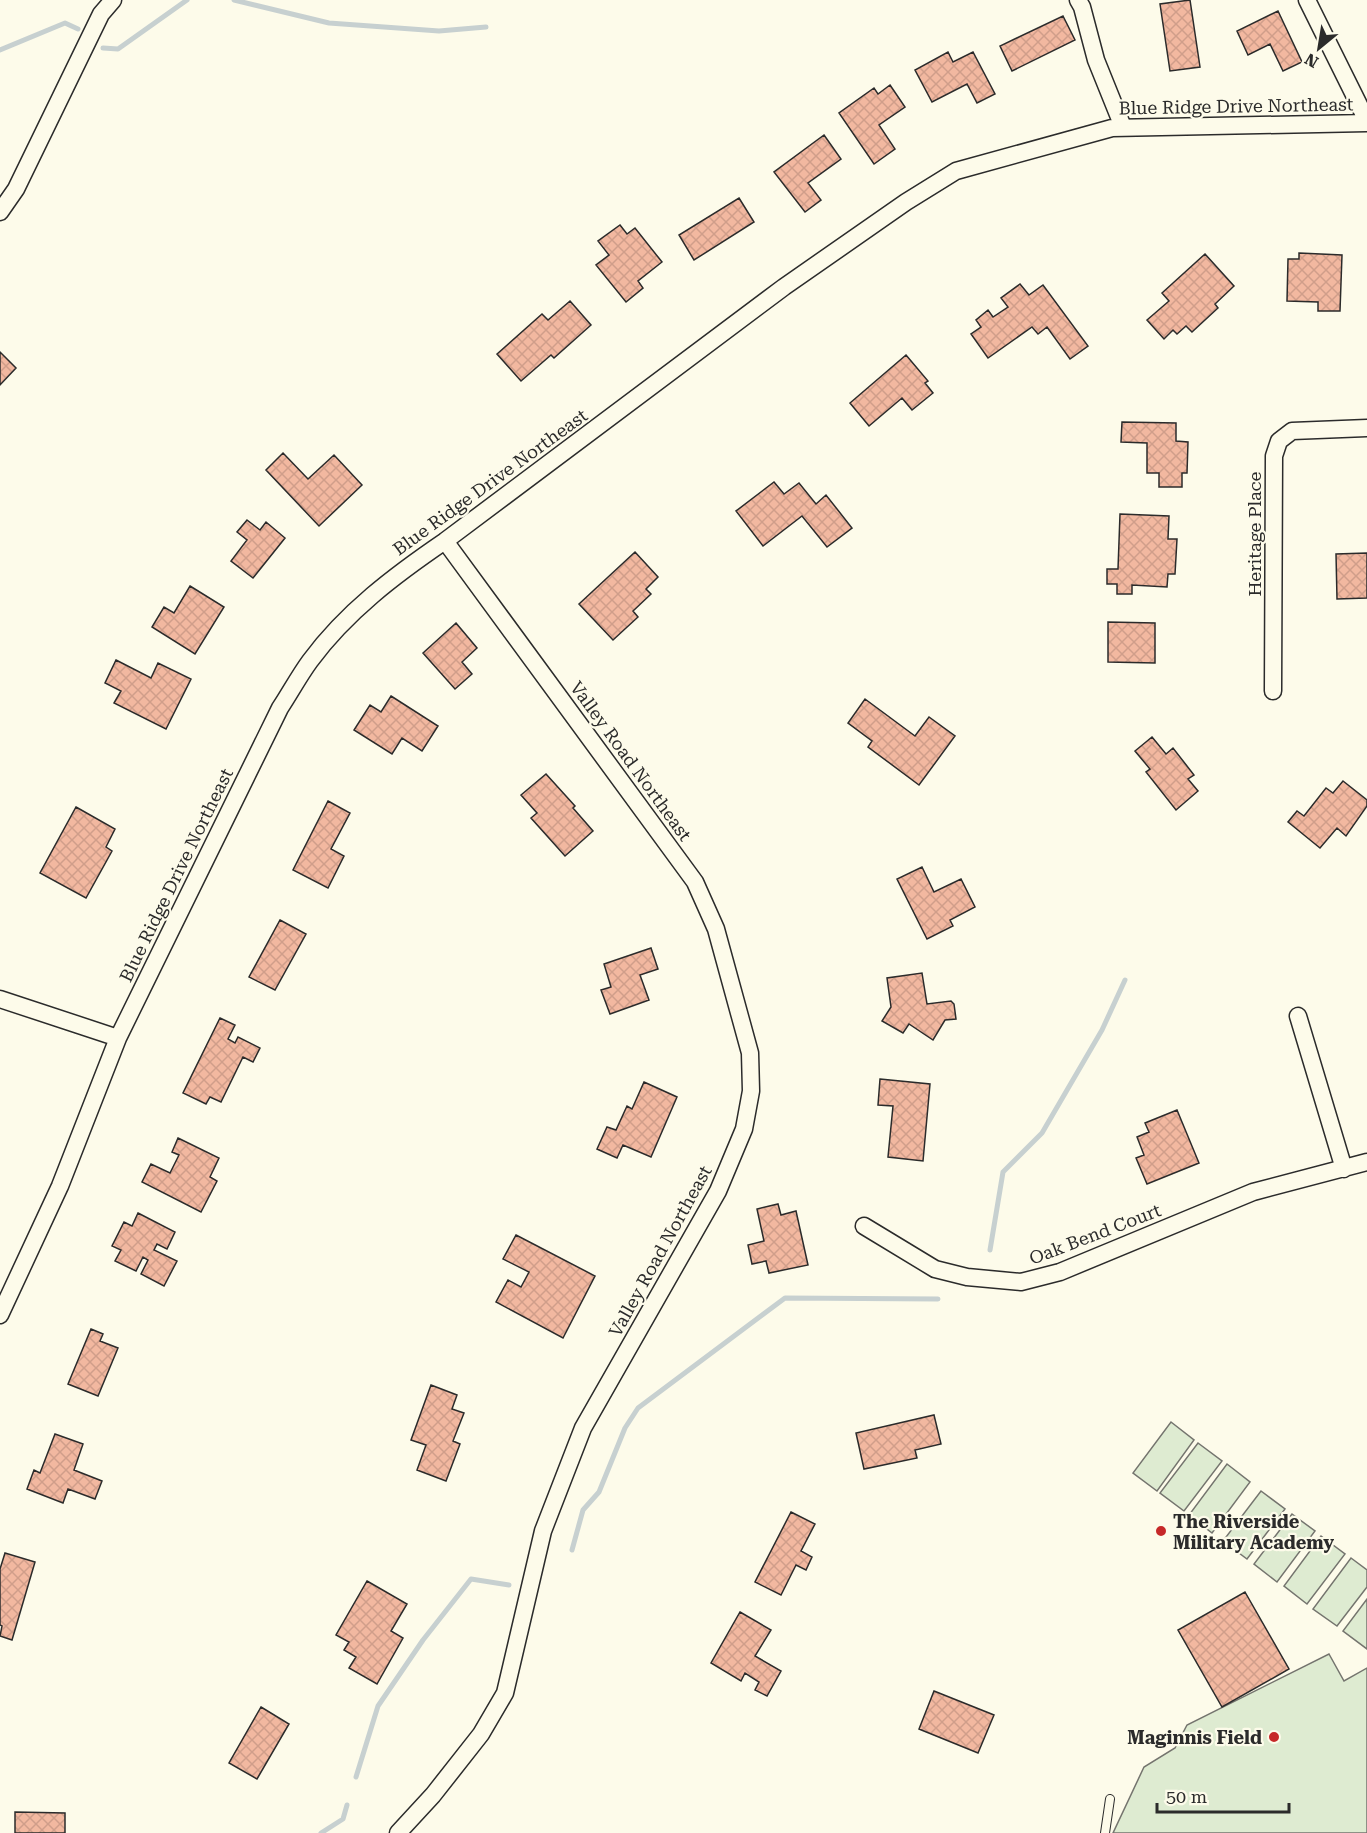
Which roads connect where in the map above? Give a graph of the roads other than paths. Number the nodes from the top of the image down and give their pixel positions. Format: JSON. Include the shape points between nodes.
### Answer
{"nodes":[{"id":1,"x":113,"y":0,"type":"edge"},
{"id":2,"x":1078,"y":0,"type":"edge"},
{"id":3,"x":1307,"y":0,"type":"edge"},
{"id":4,"x":1367,"y":122,"type":"edge"},
{"id":5,"x":1123,"y":127,"type":"junction"},
{"id":6,"x":0,"y":212,"type":"edge"},
{"id":7,"x":1367,"y":428,"type":"edge"},
{"id":8,"x":445,"y":541,"type":"junction"},
{"id":9,"x":1273,"y":691,"type":"dead end"},
{"id":10,"x":0,"y":999,"type":"edge"},
{"id":11,"x":1298,"y":1016,"type":"dead end"},
{"id":12,"x":118,"y":1038,"type":"junction"},
{"id":13,"x":1367,"y":1162,"type":"edge"},
{"id":14,"x":1344,"y":1168,"type":"junction"},
{"id":15,"x":864,"y":1226,"type":"dead end"},
{"id":16,"x":0,"y":1315,"type":"edge"},
{"id":17,"x":1110,"y":1799,"type":"dead end"},
{"id":18,"x":398,"y":1833,"type":"edge"},
{"id":19,"x":1105,"y":1833,"type":"edge"}],
"edges":[{"from":1,"to":6,"type":"street","via":[[101,14],[16,189]]},
{"from":2,"to":5,"type":"street","via":[[1096,60]]},
{"from":3,"to":4,"type":"street"},
{"from":4,"to":5,"type":"street","name":"Blue Ridge Drive Northeast"},
{"from":5,"to":8,"type":"street","name":"Blue Ridge Drive Northeast","via":[[956,171],[784,287]]},
{"from":7,"to":9,"type":"street","name":"Heritage Place","via":[[1292,431],[1280,441],[1274,456]]},
{"from":8,"to":12,"type":"street","name":"Blue Ridge Drive Northeast","via":[[402,570],[348,618],[310,661],[280,708]]},
{"from":8,"to":18,"type":"street","name":"Valley Road Northeast","via":[[695,882],[716,929],[750,1053],[751,1091],[744,1129],[718,1191],[583,1428],[543,1531],[505,1693],[481,1734]]},
{"from":10,"to":12,"type":"street"},
{"from":11,"to":14,"type":"street"},
{"from":12,"to":16,"type":"street","name":"Blue Ridge Drive Northeast","via":[[60,1186]]},
{"from":13,"to":14,"type":"street","name":"Oak Bend Court"},
{"from":14,"to":15,"type":"street","name":"Oak Bend Court","via":[[1253,1192],[1060,1272],[1021,1282],[967,1277],[935,1269]]},
{"from":17,"to":19,"type":"lane"}]}
